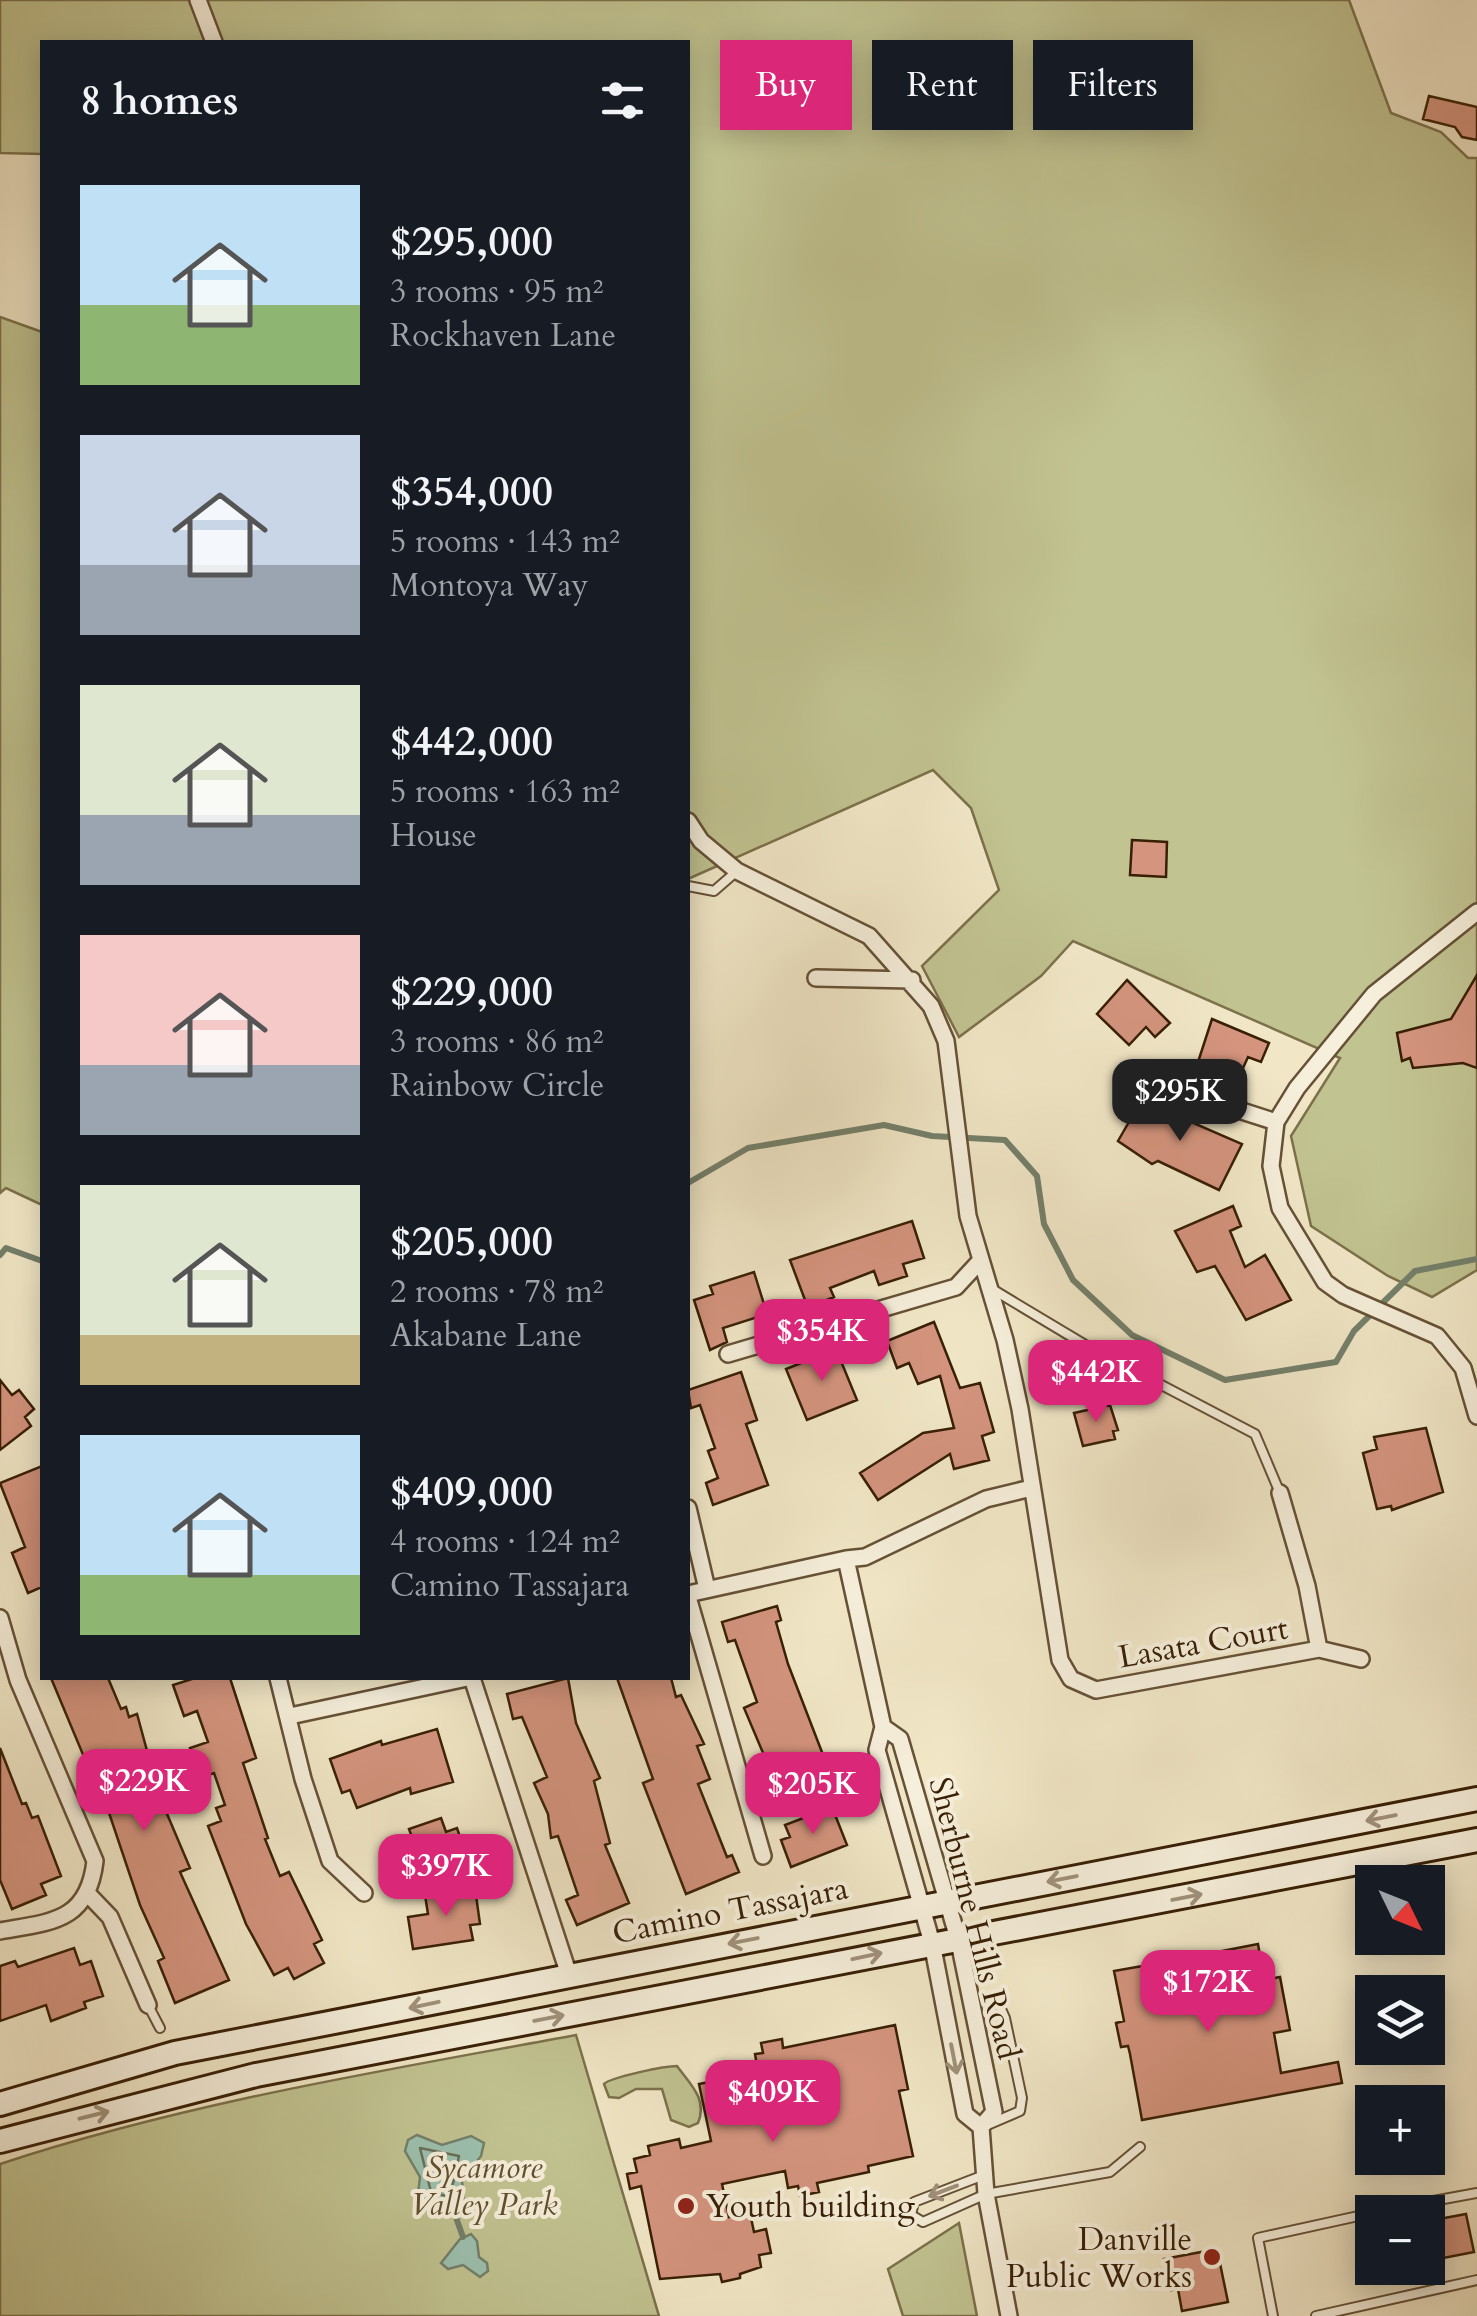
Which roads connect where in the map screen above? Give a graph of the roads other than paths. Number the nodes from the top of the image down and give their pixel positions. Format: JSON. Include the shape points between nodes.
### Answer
{"nodes":[{"id":1,"x":198,"y":0,"type":"edge"},
{"id":2,"x":213,"y":40,"type":"edge"},
{"id":3,"x":690,"y":823,"type":"edge"},
{"id":4,"x":738,"y":871,"type":"junction"},
{"id":5,"x":690,"y":886,"type":"edge"},
{"id":6,"x":1477,"y":912,"type":"edge"},
{"id":7,"x":816,"y":978,"type":"dead end"},
{"id":8,"x":912,"y":980,"type":"junction"},
{"id":9,"x":1165,"y":1073,"type":"dead end"},
{"id":10,"x":1276,"y":1122,"type":"junction"},
{"id":11,"x":980,"y":1261,"type":"junction"},
{"id":12,"x":988,"y":1286,"type":"junction"},
{"id":13,"x":728,"y":1354,"type":"dead end"},
{"id":14,"x":1477,"y":1416,"type":"edge"},
{"id":15,"x":1031,"y":1488,"type":"junction"},
{"id":16,"x":1280,"y":1493,"type":"joint"},
{"id":17,"x":690,"y":1517,"type":"edge"},
{"id":18,"x":846,"y":1559,"type":"junction"},
{"id":19,"x":707,"y":1589,"type":"junction"},
{"id":20,"x":690,"y":1594,"type":"edge"},
{"id":21,"x":690,"y":1602,"type":"edge"},
{"id":22,"x":0,"y":1618,"type":"edge"},
{"id":23,"x":1319,"y":1649,"type":"junction"},
{"id":24,"x":1361,"y":1658,"type":"dead end"},
{"id":25,"x":279,"y":1680,"type":"edge"},
{"id":26,"x":461,"y":1680,"type":"edge"},
{"id":27,"x":471,"y":1680,"type":"edge"},
{"id":28,"x":290,"y":1716,"type":"junction"},
{"id":29,"x":883,"y":1727,"type":"junction"},
{"id":30,"x":1477,"y":1799,"type":"edge"},
{"id":31,"x":1477,"y":1840,"type":"edge"},
{"id":32,"x":762,"y":1856,"type":"dead end"},
{"id":33,"x":87,"y":1893,"type":"junction"},
{"id":34,"x":364,"y":1894,"type":"dead end"},
{"id":35,"x":947,"y":1901,"type":"junction"},
{"id":36,"x":920,"y":1906,"type":"junction"},
{"id":37,"x":0,"y":1932,"type":"edge"},
{"id":38,"x":959,"y":1942,"type":"junction"},
{"id":39,"x":932,"y":1943,"type":"junction"},
{"id":40,"x":569,"y":1975,"type":"junction"},
{"id":41,"x":996,"y":1998,"type":"dead end"},
{"id":42,"x":148,"y":2004,"type":"joint"},
{"id":43,"x":160,"y":2028,"type":"dead end"},
{"id":44,"x":0,"y":2104,"type":"edge"},
{"id":45,"x":981,"y":2128,"type":"junction"},
{"id":46,"x":0,"y":2141,"type":"edge"},
{"id":47,"x":1140,"y":2146,"type":"dead end"},
{"id":48,"x":984,"y":2175,"type":"junction"},
{"id":49,"x":986,"y":2194,"type":"junction"},
{"id":50,"x":1477,"y":2194,"type":"edge"},
{"id":51,"x":1445,"y":2200,"type":"edge"},
{"id":52,"x":1355,"y":2216,"type":"edge"},
{"id":53,"x":1477,"y":2280,"type":"edge"},
{"id":54,"x":1009,"y":2316,"type":"edge"},
{"id":55,"x":1274,"y":2316,"type":"edge"},
{"id":56,"x":1316,"y":2316,"type":"edge"}],
"edges":[{"from":1,"to":2,"type":"street"},
{"from":3,"to":4,"type":"street"},
{"from":4,"to":5,"type":"lane","via":[[714,891]]},
{"from":4,"to":8,"type":"street","via":[[869,936]]},
{"from":6,"to":10,"type":"street","via":[[1374,994]]},
{"from":7,"to":8,"type":"street"},
{"from":8,"to":11,"type":"street","via":[[946,1041]]},
{"from":9,"to":10,"type":"street","via":[[1220,1104]]},
{"from":10,"to":14,"type":"street","via":[[1271,1166],[1280,1208],[1324,1282],[1425,1328],[1455,1354]]},
{"from":11,"to":12,"type":"street"},
{"from":11,"to":13,"type":"street","via":[[956,1287]]},
{"from":12,"to":15,"type":"street","via":[[1006,1340]]},
{"from":12,"to":16,"type":"lane","via":[[1256,1434]]},
{"from":15,"to":18,"type":"street","via":[[986,1499],[865,1557]]},
{"from":15,"to":23,"type":"street","name":"Lasata Court","via":[[1060,1660],[1083,1687],[1096,1690]]},
{"from":16,"to":23,"type":"street"},
{"from":17,"to":19,"type":"street"},
{"from":18,"to":19,"type":"street"},
{"from":18,"to":29,"type":"street","name":"Sherburne Hills Road"},
{"from":19,"to":20,"type":"street"},
{"from":21,"to":32,"type":"street"},
{"from":22,"to":33,"type":"street","via":[[18,1680],[85,1830],[94,1861]]},
{"from":23,"to":24,"type":"street","name":"Lasata Court"},
{"from":25,"to":28,"type":"street"},
{"from":26,"to":28,"type":"street"},
{"from":27,"to":40,"type":"street"},
{"from":28,"to":34,"type":"street","via":[[330,1861]]},
{"from":29,"to":35,"type":"street","name":"Sherburne Hills Road","via":[[900,1739]]},
{"from":29,"to":36,"type":"street","name":"Sherburne Hills Road","via":[[878,1750]]},
{"from":30,"to":35,"type":"main road","name":"Camino Tassajara","one_way":true},
{"from":38,"to":31,"type":"main road","one_way":true},
{"from":33,"to":37,"type":"street","via":[[57,1921]]},
{"from":33,"to":42,"type":"street","via":[[110,1917]]},
{"from":35,"to":36,"type":"main road","name":"Camino Tassajara"},
{"from":35,"to":38,"type":"street","name":"Sherburne Hills Road"},
{"from":36,"to":39,"type":"street","name":"Sherburne Hills Road"},
{"from":36,"to":40,"type":"main road","name":"Camino Tassajara","one_way":true},
{"from":38,"to":39,"type":"main road"},
{"from":38,"to":45,"type":"street","name":"Sherburne Hills Road","via":[[994,2112]]},
{"from":39,"to":45,"type":"street","name":"Sherburne Hills Road","one_way":true,"via":[[965,2114]]},
{"from":46,"to":39,"type":"main road","one_way":true,"via":[[256,2075]]},
{"from":40,"to":44,"type":"main road","name":"Camino Tassajara","one_way":true,"via":[[175,2053]]},
{"from":41,"to":45,"type":"lane","via":[[1022,2098],[1020,2111]]},
{"from":42,"to":43,"type":"lane"},
{"from":45,"to":48,"type":"street","name":"Sherburne Hills Road"},
{"from":47,"to":49,"type":"lane","via":[[1110,2172]]},
{"from":48,"to":49,"type":"street","name":"Sherburne Hills Road"},
{"from":48,"to":49,"type":"lane","one_way":true,"via":[[914,2202],[911,2214],[923,2222]]},
{"from":49,"to":54,"type":"street","name":"Sherburne Hills Road"},
{"from":50,"to":51,"type":"lane"},
{"from":52,"to":55,"type":"lane","via":[[1258,2238]]},
{"from":53,"to":56,"type":"lane"}]}
